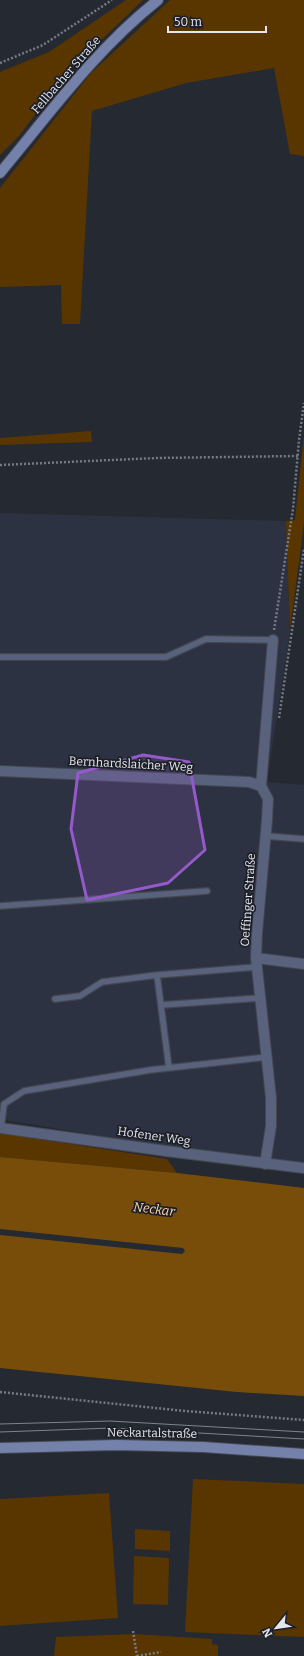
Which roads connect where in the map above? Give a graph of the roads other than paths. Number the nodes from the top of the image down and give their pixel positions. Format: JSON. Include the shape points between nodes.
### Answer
{"nodes":[{"id":1,"x":158,"y":0,"type":"edge"},
{"id":2,"x":0,"y":173,"type":"edge"},
{"id":3,"x":273,"y":640,"type":"joint"},
{"id":4,"x":0,"y":657,"type":"edge"},
{"id":5,"x":0,"y":771,"type":"edge"},
{"id":6,"x":261,"y":786,"type":"junction"},
{"id":7,"x":266,"y":836,"type":"junction"},
{"id":8,"x":304,"y":839,"type":"edge"},
{"id":9,"x":206,"y":891,"type":"dead end"},
{"id":10,"x":0,"y":906,"type":"edge"},
{"id":11,"x":257,"y":963,"type":"junction"},
{"id":12,"x":304,"y":964,"type":"edge"},
{"id":13,"x":157,"y":975,"type":"junction"},
{"id":14,"x":260,"y":998,"type":"junction"},
{"id":15,"x":55,"y":999,"type":"dead end"},
{"id":16,"x":161,"y":1005,"type":"junction"},
{"id":17,"x":267,"y":1057,"type":"junction"},
{"id":18,"x":169,"y":1068,"type":"junction"},
{"id":19,"x":0,"y":1128,"type":"edge"},
{"id":20,"x":265,"y":1164,"type":"junction"},
{"id":21,"x":304,"y":1168,"type":"edge"},
{"id":22,"x":0,"y":1448,"type":"edge"},
{"id":23,"x":304,"y":1454,"type":"edge"}],
"edges":[{"from":1,"to":2,"type":"main road","name":"Fellbacher Straße","via":[[126,27],[88,66]]},
{"from":3,"to":4,"type":"lane","via":[[206,639],[166,657]]},
{"from":3,"to":6,"type":"street","name":"Oeffinger Straße"},
{"from":5,"to":6,"type":"street","name":"Bernhardslaicher Weg","via":[[249,782]]},
{"from":6,"to":7,"type":"street","name":"Oeffinger Straße","via":[[268,799]]},
{"from":7,"to":8,"type":"lane"},
{"from":7,"to":11,"type":"street","name":"Oeffinger Straße","via":[[257,933]]},
{"from":9,"to":10,"type":"lane"},
{"from":11,"to":12,"type":"street"},
{"from":11,"to":13,"type":"lane"},
{"from":11,"to":14,"type":"street","name":"Oeffinger Straße"},
{"from":13,"to":15,"type":"lane","via":[[102,982],[80,996]]},
{"from":13,"to":16,"type":"lane"},
{"from":14,"to":16,"type":"lane"},
{"from":14,"to":17,"type":"street","name":"Oeffinger Straße"},
{"from":16,"to":18,"type":"lane"},
{"from":17,"to":18,"type":"lane"},
{"from":17,"to":20,"type":"street","name":"Oeffinger Straße","via":[[272,1098],[270,1146]]},
{"from":18,"to":19,"type":"lane","via":[[24,1091],[4,1104]]},
{"from":19,"to":20,"type":"street","name":"Hofener Weg"},
{"from":20,"to":21,"type":"street","name":"Hofener Weg"},
{"from":22,"to":23,"type":"main road","name":"Neckartalstraße","via":[[116,1445],[203,1447]]}]}
